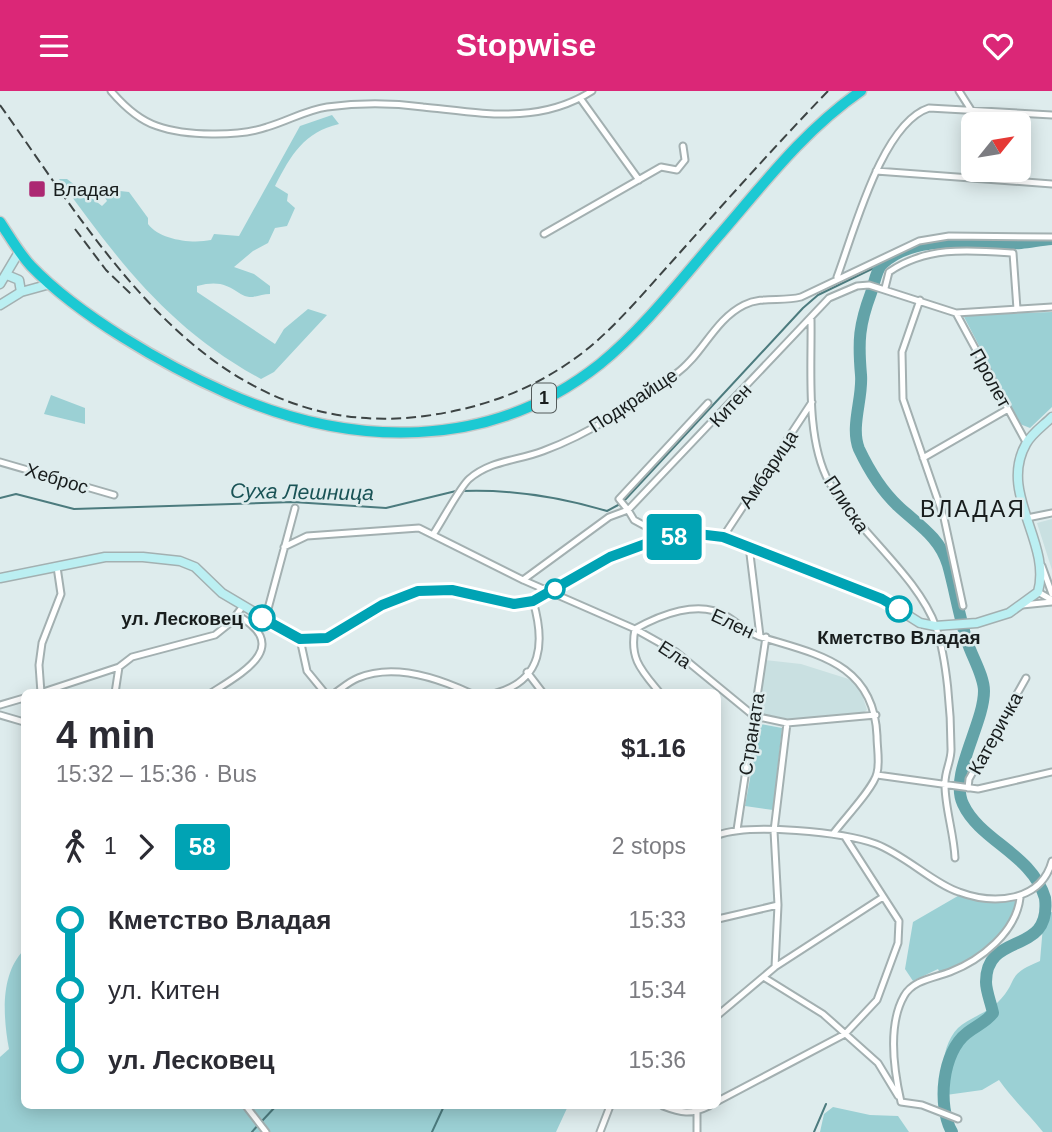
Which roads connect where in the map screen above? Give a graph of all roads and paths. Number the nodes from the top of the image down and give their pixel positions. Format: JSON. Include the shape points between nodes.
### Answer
{"nodes":[{"id":1,"x":111,"y":91,"type":"edge"},
{"id":2,"x":593,"y":91,"type":"edge"},
{"id":3,"x":861,"y":91,"type":"edge"},
{"id":4,"x":958,"y":91,"type":"edge"},
{"id":5,"x":580,"y":98,"type":"junction"},
{"id":6,"x":964,"y":112,"type":"edge"},
{"id":7,"x":972,"y":112,"type":"edge"},
{"id":8,"x":1031,"y":114,"type":"edge"},
{"id":9,"x":1052,"y":115,"type":"edge"},
{"id":10,"x":683,"y":146,"type":"dead end"},
{"id":11,"x":876,"y":171,"type":"junction"},
{"id":12,"x":639,"y":180,"type":"junction"},
{"id":13,"x":1052,"y":184,"type":"edge"},
{"id":14,"x":0,"y":222,"type":"edge"},
{"id":15,"x":544,"y":234,"type":"dead end"},
{"id":16,"x":1052,"y":236,"type":"edge"},
{"id":17,"x":19,"y":252,"type":"junction"},
{"id":18,"x":7,"y":275,"type":"junction"},
{"id":19,"x":838,"y":277,"type":"junction"},
{"id":20,"x":0,"y":283,"type":"edge"},
{"id":21,"x":50,"y":284,"type":"junction"},
{"id":22,"x":827,"y":284,"type":"junction"},
{"id":23,"x":883,"y":288,"type":"junction"},
{"id":24,"x":0,"y":292,"type":"edge"},
{"id":25,"x":21,"y":292,"type":"junction"},
{"id":26,"x":829,"y":297,"type":"junction"},
{"id":27,"x":10,"y":299,"type":"junction"},
{"id":28,"x":920,"y":300,"type":"junction"},
{"id":29,"x":0,"y":305,"type":"edge"},
{"id":30,"x":1052,"y":307,"type":"edge"},
{"id":31,"x":1017,"y":309,"type":"junction"},
{"id":32,"x":956,"y":313,"type":"junction"},
{"id":33,"x":811,"y":319,"type":"junction"},
{"id":34,"x":813,"y":401,"type":"junction"},
{"id":35,"x":708,"y":403,"type":"dead end"},
{"id":36,"x":1008,"y":409,"type":"junction"},
{"id":37,"x":1052,"y":417,"type":"edge"},
{"id":38,"x":1026,"y":442,"type":"junction"},
{"id":39,"x":923,"y":458,"type":"junction"},
{"id":40,"x":0,"y":462,"type":"edge"},
{"id":41,"x":114,"y":495,"type":"dead end"},
{"id":42,"x":295,"y":508,"type":"dead end"},
{"id":43,"x":628,"y":510,"type":"junction"},
{"id":44,"x":1052,"y":513,"type":"edge"},
{"id":45,"x":1027,"y":519,"type":"junction"},
{"id":46,"x":434,"y":533,"type":"junction"},
{"id":47,"x":723,"y":537,"type":"junction"},
{"id":48,"x":667,"y":538,"type":"junction"},
{"id":49,"x":749,"y":546,"type":"junction"},
{"id":50,"x":284,"y":547,"type":"junction"},
{"id":51,"x":1038,"y":557,"type":"junction"},
{"id":52,"x":57,"y":567,"type":"junction"},
{"id":53,"x":0,"y":578,"type":"edge"},
{"id":54,"x":523,"y":580,"type":"junction"},
{"id":55,"x":551,"y":591,"type":"junction"},
{"id":56,"x":1038,"y":591,"type":"junction"},
{"id":57,"x":1052,"y":594,"type":"edge"},
{"id":58,"x":533,"y":601,"type":"junction"},
{"id":59,"x":1052,"y":601,"type":"edge"},
{"id":60,"x":1022,"y":605,"type":"junction"},
{"id":61,"x":243,"y":606,"type":"junction"},
{"id":62,"x":963,"y":606,"type":"dead end"},
{"id":63,"x":237,"y":615,"type":"junction"},
{"id":64,"x":265,"y":620,"type":"junction"},
{"id":65,"x":936,"y":626,"type":"junction"},
{"id":66,"x":635,"y":629,"type":"junction"},
{"id":67,"x":763,"y":637,"type":"junction"},
{"id":68,"x":300,"y":639,"type":"junction"},
{"id":69,"x":119,"y":667,"type":"junction"},
{"id":70,"x":527,"y":673,"type":"junction"},
{"id":71,"x":1026,"y":678,"type":"dead end"},
{"id":72,"x":40,"y":689,"type":"edge"},
{"id":73,"x":52,"y":689,"type":"edge"},
{"id":74,"x":116,"y":689,"type":"edge"},
{"id":75,"x":217,"y":689,"type":"edge"},
{"id":76,"x":322,"y":689,"type":"edge"},
{"id":77,"x":341,"y":689,"type":"edge"},
{"id":78,"x":460,"y":689,"type":"edge"},
{"id":79,"x":513,"y":689,"type":"edge"},
{"id":80,"x":540,"y":689,"type":"edge"},
{"id":81,"x":657,"y":689,"type":"edge"},
{"id":82,"x":21,"y":699,"type":"edge"},
{"id":83,"x":0,"y":705,"type":"edge"},
{"id":84,"x":0,"y":715,"type":"edge"},
{"id":85,"x":876,"y":715,"type":"junction"},
{"id":86,"x":754,"y":716,"type":"junction"},
{"id":87,"x":21,"y":721,"type":"edge"},
{"id":88,"x":787,"y":723,"type":"junction"},
{"id":89,"x":1052,"y":772,"type":"edge"},
{"id":90,"x":877,"y":775,"type":"junction"},
{"id":91,"x":944,"y":784,"type":"junction"},
{"id":92,"x":968,"y":788,"type":"junction"},
{"id":93,"x":737,"y":830,"type":"junction"},
{"id":94,"x":774,"y":831,"type":"junction"},
{"id":95,"x":721,"y":834,"type":"edge"},
{"id":96,"x":833,"y":834,"type":"junction"},
{"id":97,"x":845,"y":837,"type":"junction"},
{"id":98,"x":955,"y":858,"type":"dead end"},
{"id":99,"x":1052,"y":861,"type":"edge"},
{"id":100,"x":884,"y":897,"type":"junction"},
{"id":101,"x":1020,"y":898,"type":"junction"},
{"id":102,"x":778,"y":905,"type":"junction"},
{"id":103,"x":721,"y":918,"type":"edge"},
{"id":104,"x":775,"y":967,"type":"junction"},
{"id":105,"x":765,"y":978,"type":"junction"},
{"id":106,"x":721,"y":1012,"type":"edge"},
{"id":107,"x":845,"y":1034,"type":"junction"},
{"id":108,"x":721,"y":1099,"type":"edge"},
{"id":109,"x":901,"y":1102,"type":"junction"},
{"id":110,"x":248,"y":1109,"type":"edge"},
{"id":111,"x":609,"y":1109,"type":"edge"},
{"id":112,"x":671,"y":1109,"type":"edge"},
{"id":113,"x":696,"y":1109,"type":"edge"},
{"id":114,"x":958,"y":1119,"type":"dead end"},
{"id":115,"x":264,"y":1130,"type":"edge"},
{"id":116,"x":600,"y":1132,"type":"edge"},
{"id":117,"x":697,"y":1132,"type":"edge"}],
"edges":[{"from":1,"to":5,"type":"street","via":[[128,109],[157,126],[233,134],[327,107],[421,106],[518,116],[564,107]]},
{"from":2,"to":5,"type":"street"},
{"from":3,"to":21,"type":"highway","number":"1","via":[[813,128],[601,363],[523,408],[447,431],[355,431],[261,408],[126,338]]},
{"from":4,"to":7,"type":"street"},
{"from":5,"to":12,"type":"street"},
{"from":6,"to":11,"type":"street","via":[[929,108],[917,112],[905,121]]},
{"from":8,"to":9,"type":"street"},
{"from":10,"to":12,"type":"street","via":[[682,166],[672,171],[661,167]]},
{"from":11,"to":13,"type":"street"},
{"from":11,"to":19,"type":"street"},
{"from":12,"to":15,"type":"street"},
{"from":14,"to":17,"type":"highway","number":"1"},
{"from":16,"to":19,"type":"street","name":"Подкрайще","via":[[949,236],[919,241]]},
{"from":17,"to":18,"type":"street"},
{"from":17,"to":21,"type":"highway","number":"1"},
{"from":18,"to":20,"type":"street"},
{"from":18,"to":25,"type":"street","via":[[19,280]]},
{"from":19,"to":22,"type":"street","name":"Подкрайще"},
{"from":21,"to":25,"type":"street"},
{"from":22,"to":26,"type":"street"},
{"from":22,"to":46,"type":"street","name":"Подкрайще","via":[[789,300],[757,299],[742,306],[715,328],[685,367],[613,417],[542,452],[495,463],[467,481]]},
{"from":23,"to":26,"type":"street","via":[[869,285]]},
{"from":23,"to":28,"type":"street"},
{"from":23,"to":31,"type":"street","via":[[889,272],[928,254],[960,250],[1013,253]]},
{"from":24,"to":27,"type":"street"},
{"from":25,"to":27,"type":"street"},
{"from":26,"to":33,"type":"street","name":"Китен"},
{"from":27,"to":29,"type":"street"},
{"from":28,"to":32,"type":"street"},
{"from":28,"to":39,"type":"street","via":[[902,352],[901,373],[903,399]]},
{"from":30,"to":31,"type":"street"},
{"from":31,"to":32,"type":"street"},
{"from":32,"to":36,"type":"street","name":"Пролет"},
{"from":33,"to":34,"type":"street","name":"Плиска"},
{"from":33,"to":43,"type":"street","name":"Китен"},
{"from":34,"to":47,"type":"street","name":"Амбарица"},
{"from":34,"to":65,"type":"street","name":"Плиска","via":[[814,445],[828,481],[917,594]]},
{"from":35,"to":43,"type":"street","via":[[619,499]]},
{"from":36,"to":38,"type":"street","name":"Пролет"},
{"from":36,"to":39,"type":"street"},
{"from":37,"to":38,"type":"street"},
{"from":38,"to":45,"type":"street","via":[[1018,465]]},
{"from":39,"to":62,"type":"street","via":[[944,518]]},
{"from":40,"to":41,"type":"street","name":"Хеброс"},
{"from":42,"to":50,"type":"street"},
{"from":43,"to":48,"type":"street","via":[[639,524]]},
{"from":43,"to":54,"type":"street","name":"Китен","via":[[608,517]]},
{"from":44,"to":45,"type":"street"},
{"from":45,"to":51,"type":"street"},
{"from":46,"to":50,"type":"street","via":[[419,528],[307,536]]},
{"from":46,"to":54,"type":"street"},
{"from":47,"to":48,"type":"street"},
{"from":47,"to":49,"type":"street"},
{"from":48,"to":55,"type":"street","via":[[610,557]]},
{"from":49,"to":65,"type":"street","via":[[882,599],[920,623]]},
{"from":49,"to":67,"type":"street","name":"Страната"},
{"from":50,"to":64,"type":"street"},
{"from":51,"to":56,"type":"street"},
{"from":51,"to":57,"type":"street"},
{"from":52,"to":53,"type":"street"},
{"from":52,"to":61,"type":"street","via":[[105,557],[180,561],[195,567]]},
{"from":52,"to":72,"type":"street","via":[[61,594],[42,643]]},
{"from":54,"to":55,"type":"street"},
{"from":55,"to":58,"type":"street"},
{"from":55,"to":66,"type":"street","name":"Ела"},
{"from":56,"to":59,"type":"street"},
{"from":56,"to":60,"type":"street"},
{"from":58,"to":68,"type":"street","via":[[514,604],[452,590],[418,591],[382,605],[327,638]]},
{"from":58,"to":70,"type":"street","via":[[540,647],[536,663]]},
{"from":59,"to":60,"type":"street"},
{"from":60,"to":65,"type":"street","via":[[976,623]]},
{"from":61,"to":63,"type":"street"},
{"from":61,"to":64,"type":"street"},
{"from":63,"to":69,"type":"street","via":[[215,635],[132,657]]},
{"from":63,"to":75,"type":"street","via":[[255,625],[262,642],[254,665]]},
{"from":64,"to":68,"type":"street"},
{"from":65,"to":91,"type":"street","via":[[952,751]]},
{"from":66,"to":67,"type":"street","name":"Елен","via":[[659,615],[707,610]]},
{"from":66,"to":81,"type":"street","via":[[631,648]]},
{"from":66,"to":86,"type":"street","name":"Ела","via":[[676,652]]},
{"from":67,"to":85,"type":"street","name":"Елен","via":[[812,651],[843,667],[863,687]]},
{"from":67,"to":86,"type":"street","name":"Страната"},
{"from":68,"to":76,"type":"street","via":[[307,671]]},
{"from":69,"to":73,"type":"street"},
{"from":69,"to":74,"type":"street"},
{"from":70,"to":79,"type":"street"},
{"from":70,"to":80,"type":"street"},
{"from":71,"to":92,"type":"street","name":"Катеричка"},
{"from":77,"to":78,"type":"street","via":[[359,677],[390,673],[428,676]]},
{"from":82,"to":83,"type":"street"},
{"from":84,"to":87,"type":"street"},
{"from":85,"to":88,"type":"street","name":"Ела"},
{"from":85,"to":90,"type":"street"},
{"from":86,"to":88,"type":"street","name":"Ела"},
{"from":86,"to":93,"type":"street","name":"Страната"},
{"from":88,"to":94,"type":"street"},
{"from":89,"to":92,"type":"street","via":[[1002,786]]},
{"from":90,"to":91,"type":"street"},
{"from":90,"to":96,"type":"street"},
{"from":91,"to":92,"type":"street"},
{"from":91,"to":98,"type":"street"},
{"from":93,"to":94,"type":"street"},
{"from":93,"to":95,"type":"street"},
{"from":94,"to":96,"type":"street"},
{"from":94,"to":102,"type":"street"},
{"from":96,"to":97,"type":"street"},
{"from":97,"to":100,"type":"street"},
{"from":97,"to":101,"type":"street","via":[[875,844],[915,863],[957,892],[980,898]]},
{"from":99,"to":101,"type":"street","via":[[1048,876]]},
{"from":100,"to":104,"type":"street"},
{"from":100,"to":107,"type":"street","via":[[899,921],[898,943],[877,1000]]},
{"from":101,"to":109,"type":"street","via":[[1013,924],[986,950],[952,971],[913,986],[904,996],[893,1046]]},
{"from":102,"to":103,"type":"street"},
{"from":102,"to":104,"type":"street"},
{"from":104,"to":105,"type":"street"},
{"from":105,"to":106,"type":"street"},
{"from":105,"to":107,"type":"street","via":[[823,1014]]},
{"from":107,"to":108,"type":"street"},
{"from":107,"to":109,"type":"street","via":[[878,1063]]},
{"from":109,"to":114,"type":"street"},
{"from":110,"to":115,"type":"street"},
{"from":111,"to":116,"type":"street"},
{"from":112,"to":113,"type":"street","via":[[684,1114]]},
{"from":113,"to":117,"type":"street"}]}
